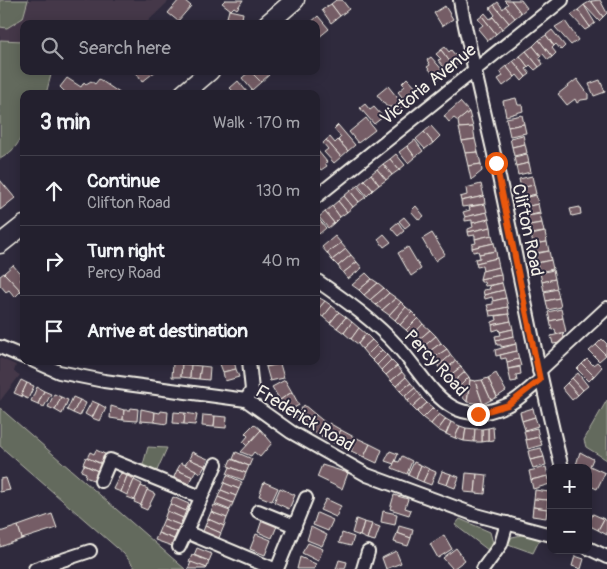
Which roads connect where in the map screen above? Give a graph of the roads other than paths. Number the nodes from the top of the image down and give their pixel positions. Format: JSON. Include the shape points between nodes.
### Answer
{"nodes":[{"id":1,"x":295,"y":0,"type":"edge"},
{"id":2,"x":460,"y":0,"type":"edge"},
{"id":3,"x":562,"y":0,"type":"edge"},
{"id":4,"x":272,"y":20,"type":"edge"},
{"id":5,"x":473,"y":70,"type":"junction"},
{"id":6,"x":205,"y":75,"type":"edge"},
{"id":7,"x":188,"y":90,"type":"edge"},
{"id":8,"x":320,"y":194,"type":"edge"},
{"id":9,"x":20,"y":228,"type":"edge"},
{"id":10,"x":0,"y":244,"type":"edge"},
{"id":11,"x":320,"y":283,"type":"edge"},
{"id":12,"x":607,"y":308,"type":"edge"},
{"id":13,"x":0,"y":347,"type":"edge"},
{"id":14,"x":20,"y":355,"type":"edge"},
{"id":15,"x":43,"y":365,"type":"edge"},
{"id":16,"x":249,"y":365,"type":"edge"},
{"id":17,"x":540,"y":375,"type":"junction"},
{"id":18,"x":246,"y":400,"type":"junction"},
{"id":19,"x":216,"y":464,"type":"dead end"},
{"id":20,"x":561,"y":464,"type":"edge"},
{"id":21,"x":101,"y":481,"type":"dead end"},
{"id":22,"x":201,"y":497,"type":"junction"},
{"id":23,"x":306,"y":498,"type":"dead end"},
{"id":24,"x":258,"y":511,"type":"dead end"},
{"id":25,"x":507,"y":524,"type":"junction"},
{"id":26,"x":294,"y":526,"type":"junction"},
{"id":27,"x":186,"y":532,"type":"junction"},
{"id":28,"x":547,"y":534,"type":"edge"},
{"id":29,"x":179,"y":547,"type":"dead end"},
{"id":30,"x":592,"y":550,"type":"edge"},
{"id":31,"x":90,"y":551,"type":"dead end"},
{"id":32,"x":368,"y":552,"type":"dead end"},
{"id":33,"x":607,"y":557,"type":"edge"},
{"id":34,"x":34,"y":569,"type":"edge"},
{"id":35,"x":275,"y":569,"type":"edge"},
{"id":36,"x":363,"y":569,"type":"edge"},
{"id":37,"x":483,"y":569,"type":"edge"}],
"edges":[{"from":1,"to":4,"type":"main road"},
{"from":2,"to":5,"type":"street","name":"Clifton Road"},
{"from":3,"to":5,"type":"street","name":"Victoria Avenue"},
{"from":5,"to":8,"type":"street","name":"Victoria Avenue"},
{"from":5,"to":17,"type":"street","name":"Clifton Road","via":[[496,163]]},
{"from":6,"to":7,"type":"main road"},
{"from":9,"to":10,"type":"main road"},
{"from":11,"to":17,"type":"street","name":"Percy Road","via":[[398,346],[448,406],[460,412],[478,414],[508,405]]},
{"from":12,"to":17,"type":"street","name":"Percy Road"},
{"from":13,"to":14,"type":"street"},
{"from":15,"to":18,"type":"street","name":"Frederick Road","via":[[59,372],[104,381]]},
{"from":16,"to":18,"type":"street","via":[[252,390]]},
{"from":17,"to":20,"type":"street","name":"Clifton Road"},
{"from":18,"to":25,"type":"street","name":"Frederick Road","via":[[291,432],[367,475]]},
{"from":19,"to":22,"type":"street"},
{"from":21,"to":22,"type":"street","via":[[110,460]]},
{"from":22,"to":27,"type":"street"},
{"from":23,"to":26,"type":"street"},
{"from":24,"to":26,"type":"street"},
{"from":25,"to":28,"type":"street","name":"Frederick Road"},
{"from":25,"to":37,"type":"street","via":[[501,544]]},
{"from":26,"to":35,"type":"street"},
{"from":27,"to":29,"type":"street"},
{"from":27,"to":35,"type":"street"},
{"from":30,"to":33,"type":"street"},
{"from":31,"to":34,"type":"street"},
{"from":32,"to":36,"type":"street"}]}
